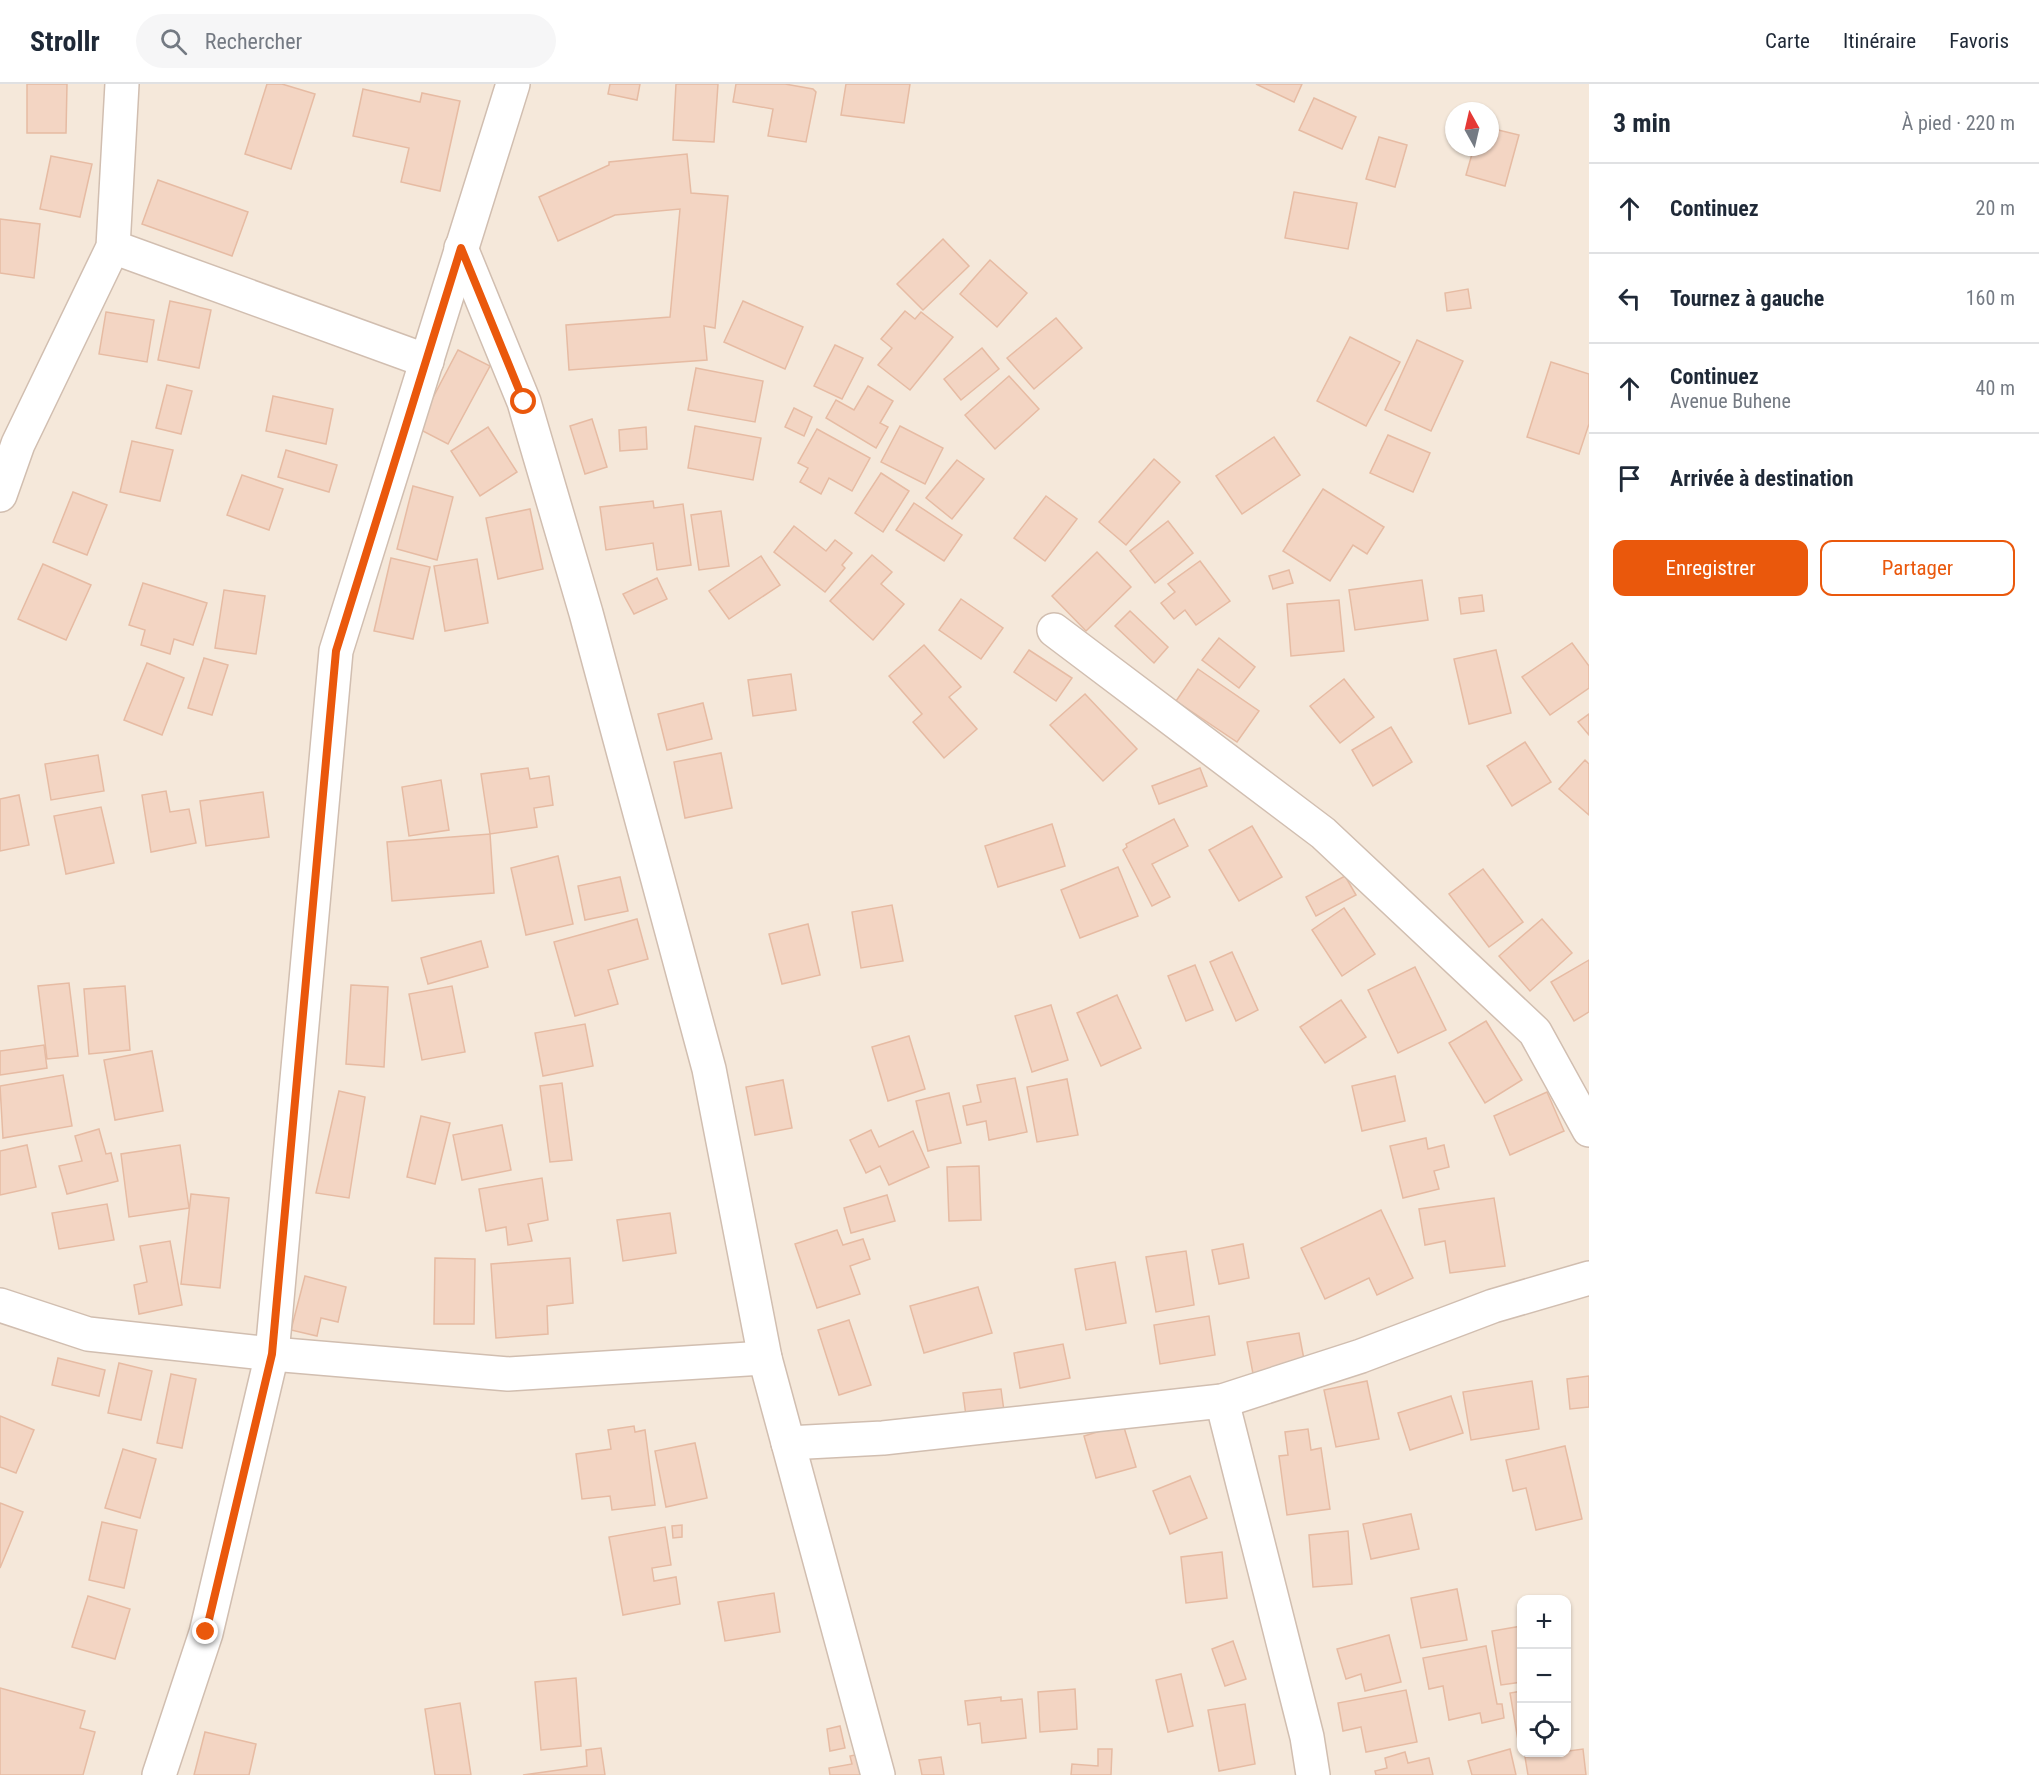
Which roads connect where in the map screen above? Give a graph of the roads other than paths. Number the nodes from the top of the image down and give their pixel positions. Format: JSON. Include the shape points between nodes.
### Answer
{"nodes":[{"id":1,"x":122,"y":84,"type":"edge"},
{"id":2,"x":513,"y":84,"type":"edge"},
{"id":3,"x":113,"y":247,"type":"junction"},
{"id":4,"x":461,"y":248,"type":"junction"},
{"id":5,"x":427,"y":361,"type":"junction"},
{"id":6,"x":0,"y":495,"type":"edge"},
{"id":7,"x":1054,"y":630,"type":"dead end"},
{"id":8,"x":1589,"y":1130,"type":"edge"},
{"id":9,"x":1589,"y":1278,"type":"edge"},
{"id":10,"x":0,"y":1305,"type":"edge"},
{"id":11,"x":272,"y":1354,"type":"junction"},
{"id":12,"x":765,"y":1358,"type":"junction"},
{"id":13,"x":1222,"y":1401,"type":"junction"},
{"id":14,"x":788,"y":1443,"type":"junction"},
{"id":15,"x":159,"y":1775,"type":"edge"},
{"id":16,"x":878,"y":1775,"type":"edge"},
{"id":17,"x":1313,"y":1775,"type":"edge"}],
"edges":[{"from":1,"to":3,"type":"street"},
{"from":2,"to":4,"type":"street"},
{"from":3,"to":5,"type":"street"},
{"from":3,"to":6,"type":"street","via":[[18,444]]},
{"from":4,"to":5,"type":"street"},
{"from":4,"to":12,"type":"street","via":[[524,402],[586,613],[709,1069]]},
{"from":5,"to":11,"type":"street","via":[[336,651]]},
{"from":7,"to":8,"type":"street","via":[[1323,833],[1535,1032]]},
{"from":9,"to":13,"type":"street","via":[[1493,1306],[1361,1356]]},
{"from":10,"to":11,"type":"street","via":[[88,1334]]},
{"from":11,"to":12,"type":"street","via":[[508,1374]]},
{"from":11,"to":15,"type":"street","via":[[206,1632]]},
{"from":12,"to":14,"type":"street"},
{"from":13,"to":14,"type":"street","via":[[883,1438]]},
{"from":13,"to":17,"type":"street","via":[[1307,1737]]},
{"from":14,"to":16,"type":"street"}]}
